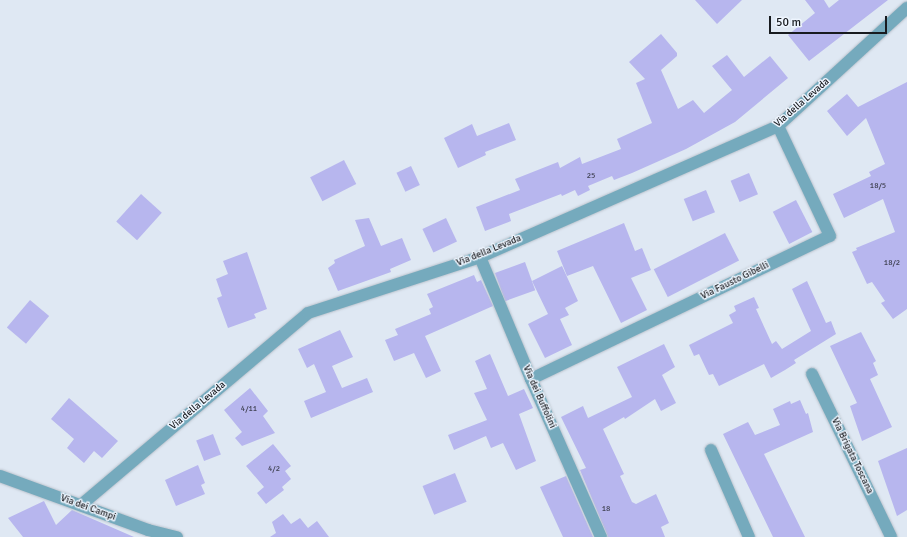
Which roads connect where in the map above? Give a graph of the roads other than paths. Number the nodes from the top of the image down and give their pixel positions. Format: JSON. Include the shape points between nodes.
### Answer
{"nodes":[{"id":1,"x":907,"y":8,"type":"edge"},
{"id":2,"x":778,"y":126,"type":"junction"},
{"id":3,"x":480,"y":257,"type":"junction"},
{"id":4,"x":812,"y":374,"type":"dead end"},
{"id":5,"x":531,"y":379,"type":"junction"},
{"id":6,"x":710,"y":450,"type":"dead end"},
{"id":7,"x":0,"y":476,"type":"edge"},
{"id":8,"x":81,"y":505,"type":"junction"},
{"id":9,"x":177,"y":537,"type":"edge"},
{"id":10,"x":601,"y":537,"type":"edge"},
{"id":11,"x":749,"y":537,"type":"edge"},
{"id":12,"x":891,"y":537,"type":"edge"}],
"edges":[{"from":1,"to":2,"type":"street","name":"Via della Levada"},
{"from":2,"to":3,"type":"street","name":"Via della Levada"},
{"from":2,"to":5,"type":"street","name":"Via Fausto Gibelli","via":[[830,236]]},
{"from":3,"to":5,"type":"street","name":"Via dei Buffolini"},
{"from":3,"to":8,"type":"street","name":"Via della Levada","via":[[308,313]]},
{"from":4,"to":12,"type":"street","name":"Via Brigata Toscana"},
{"from":5,"to":10,"type":"street","name":"Via dei Buffolini"},
{"from":6,"to":11,"type":"street"},
{"from":7,"to":8,"type":"street","name":"Via dei Campi"},
{"from":8,"to":9,"type":"street","name":"Via dei Campi","via":[[148,530]]}]}
